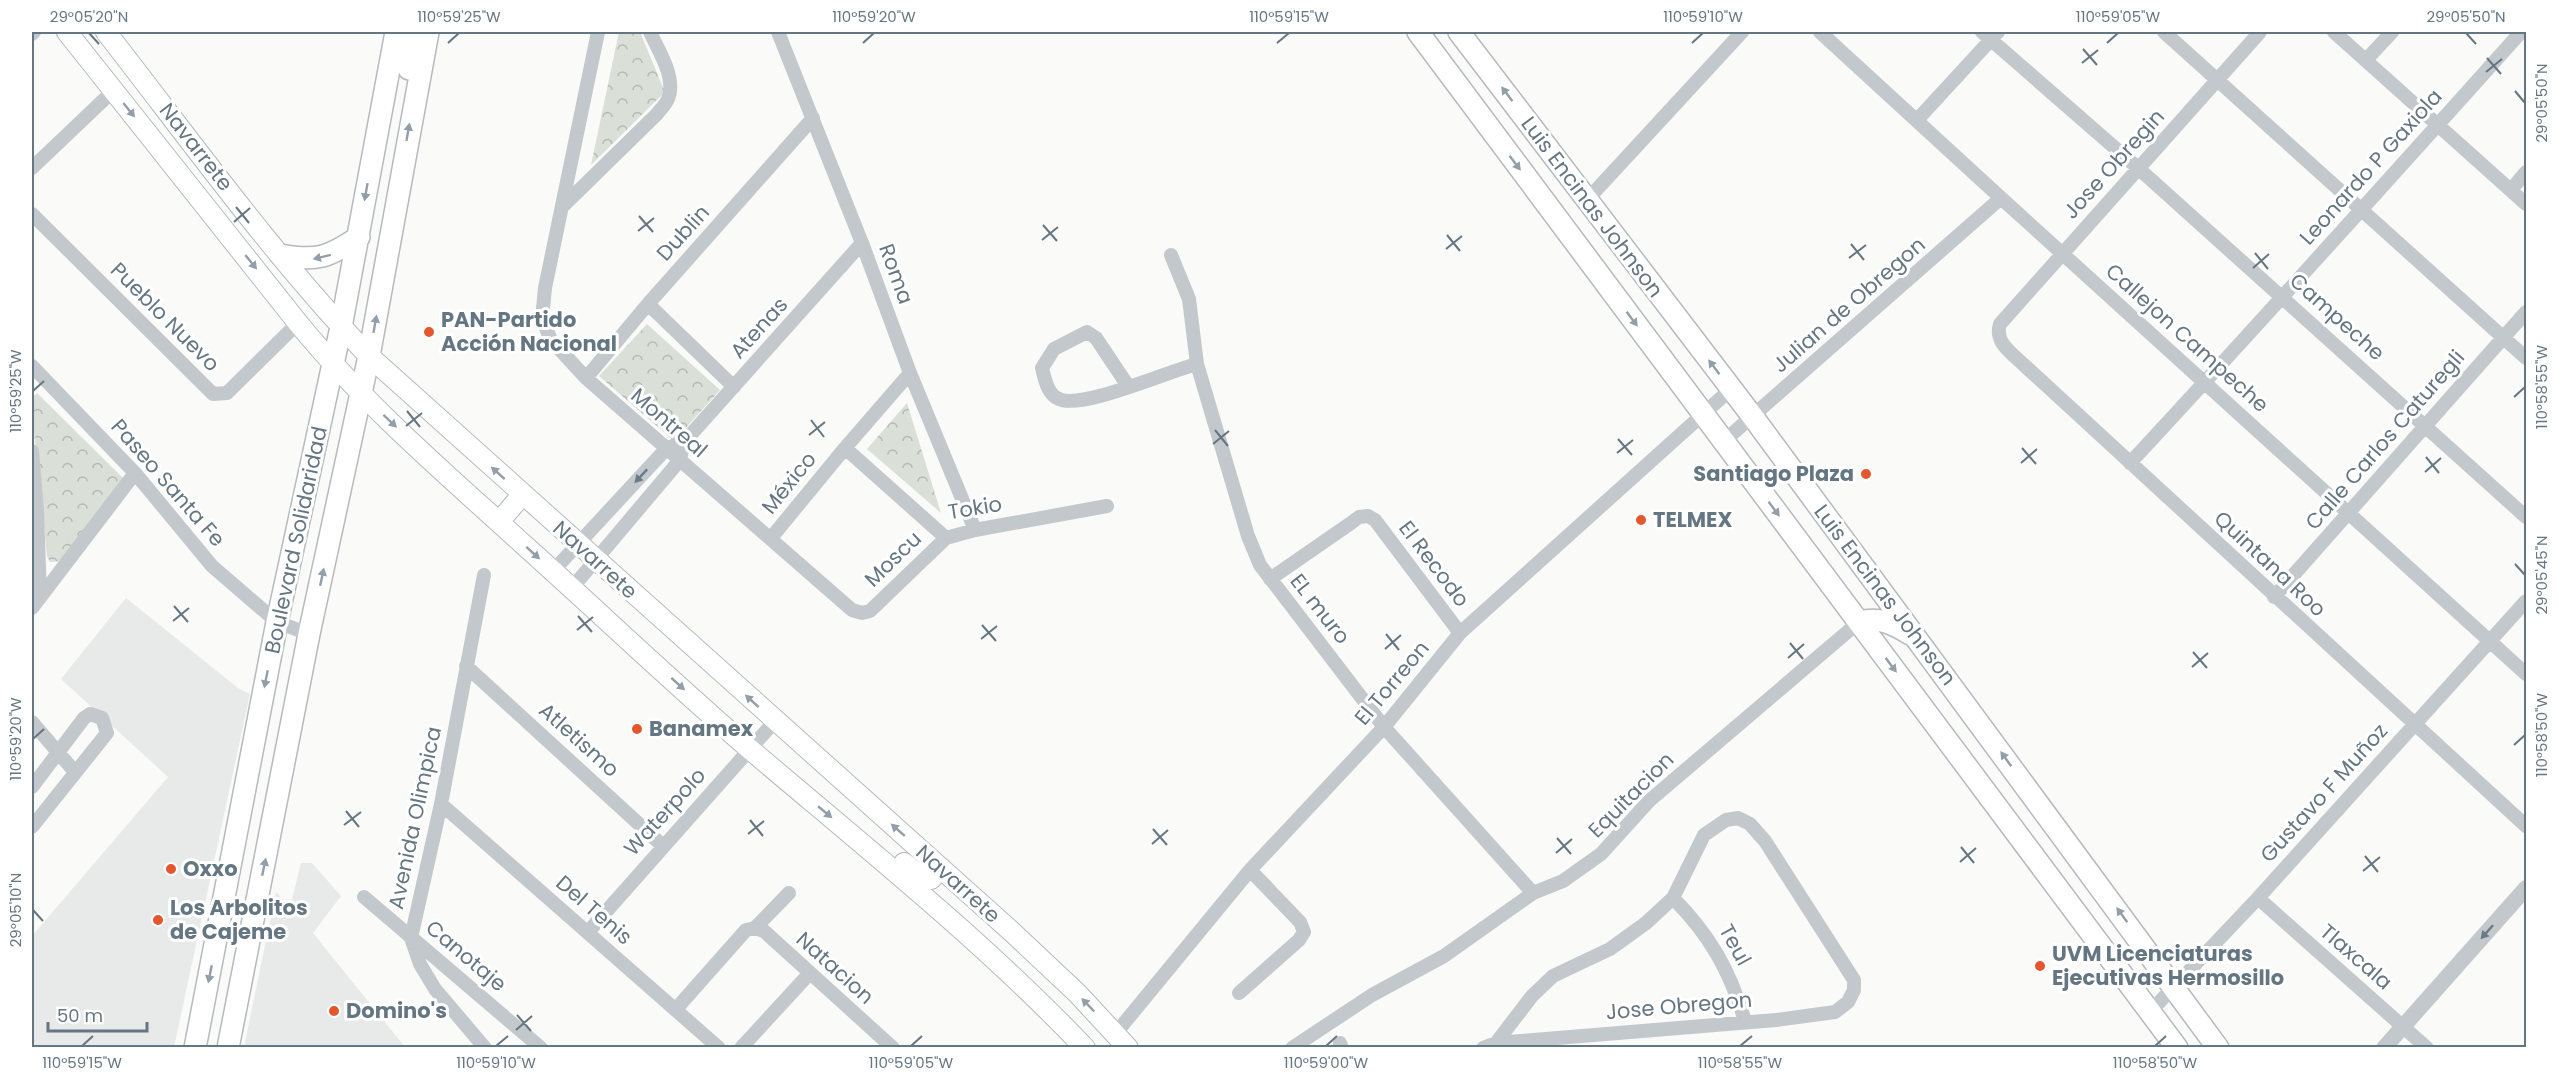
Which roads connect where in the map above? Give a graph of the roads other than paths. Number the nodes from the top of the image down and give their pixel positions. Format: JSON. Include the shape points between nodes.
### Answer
{"nodes":[{"id":1,"x":67,"y":32,"type":"edge"},
{"id":2,"x":106,"y":32,"type":"edge"},
{"id":3,"x":396,"y":32,"type":"edge"},
{"id":4,"x":412,"y":32,"type":"edge"},
{"id":5,"x":428,"y":32,"type":"edge"},
{"id":6,"x":598,"y":32,"type":"edge"},
{"id":7,"x":650,"y":32,"type":"edge"},
{"id":8,"x":778,"y":32,"type":"edge"},
{"id":9,"x":1418,"y":32,"type":"edge"},
{"id":10,"x":1459,"y":32,"type":"edge"},
{"id":11,"x":1742,"y":32,"type":"edge"},
{"id":12,"x":1820,"y":32,"type":"edge"},
{"id":13,"x":2164,"y":32,"type":"edge"},
{"id":14,"x":2259,"y":32,"type":"edge"},
{"id":15,"x":2334,"y":32,"type":"edge"},
{"id":16,"x":2392,"y":32,"type":"edge"},
{"id":17,"x":2521,"y":32,"type":"edge"},
{"id":18,"x":1990,"y":34,"type":"edge"},
{"id":19,"x":2366,"y":60,"type":"junction"},
{"id":20,"x":418,"y":76,"type":"junction"},
{"id":21,"x":2217,"y":79,"type":"junction"},
{"id":22,"x":114,"y":90,"type":"junction"},
{"id":23,"x":813,"y":118,"type":"junction"},
{"id":24,"x":1917,"y":120,"type":"junction"},
{"id":25,"x":2438,"y":124,"type":"junction"},
{"id":26,"x":202,"y":155,"type":"junction"},
{"id":27,"x":32,"y":168,"type":"edge"},
{"id":28,"x":2138,"y":168,"type":"junction"},
{"id":29,"x":2526,"y":172,"type":"edge"},
{"id":30,"x":180,"y":173,"type":"junction"},
{"id":31,"x":2511,"y":190,"type":"junction"},
{"id":32,"x":2001,"y":198,"type":"junction"},
{"id":33,"x":1587,"y":200,"type":"junction"},
{"id":34,"x":2526,"y":204,"type":"edge"},
{"id":35,"x":562,"y":207,"type":"junction"},
{"id":36,"x":2360,"y":209,"type":"junction"},
{"id":37,"x":32,"y":214,"type":"edge"},
{"id":38,"x":358,"y":237,"type":"junction"},
{"id":39,"x":862,"y":243,"type":"junction"},
{"id":40,"x":2061,"y":253,"type":"junction"},
{"id":41,"x":281,"y":255,"type":"junction"},
{"id":42,"x":1171,"y":255,"type":"dead end"},
{"id":43,"x":2283,"y":297,"type":"junction"},
{"id":44,"x":648,"y":304,"type":"junction"},
{"id":45,"x":2526,"y":312,"type":"edge"},
{"id":46,"x":298,"y":323,"type":"junction"},
{"id":47,"x":2000,"y":324,"type":"joint"},
{"id":48,"x":341,"y":327,"type":"junction"},
{"id":49,"x":2504,"y":337,"type":"junction"},
{"id":50,"x":369,"y":356,"type":"junction"},
{"id":51,"x":2526,"y":358,"type":"edge"},
{"id":52,"x":1197,"y":364,"type":"junction"},
{"id":53,"x":32,"y":366,"type":"edge"},
{"id":54,"x":333,"y":366,"type":"junction"},
{"id":55,"x":910,"y":373,"type":"junction"},
{"id":56,"x":586,"y":378,"type":"junction"},
{"id":57,"x":2205,"y":382,"type":"junction"},
{"id":58,"x":1128,"y":386,"type":"junction"},
{"id":59,"x":734,"y":387,"type":"junction"},
{"id":60,"x":1731,"y":389,"type":"junction"},
{"id":61,"x":361,"y":394,"type":"junction"},
{"id":62,"x":1703,"y":415,"type":"junction"},
{"id":63,"x":1753,"y":417,"type":"junction"},
{"id":64,"x":2426,"y":426,"type":"junction"},
{"id":65,"x":685,"y":441,"type":"junction"},
{"id":66,"x":1724,"y":441,"type":"junction"},
{"id":67,"x":666,"y":448,"type":"junction"},
{"id":68,"x":845,"y":448,"type":"junction"},
{"id":69,"x":32,"y":451,"type":"edge"},
{"id":70,"x":680,"y":460,"type":"junction"},
{"id":71,"x":2130,"y":463,"type":"junction"},
{"id":72,"x":135,"y":473,"type":"junction"},
{"id":73,"x":522,"y":495,"type":"junction"},
{"id":74,"x":1107,"y":506,"type":"dead end"},
{"id":75,"x":2349,"y":513,"type":"junction"},
{"id":76,"x":2526,"y":517,"type":"edge"},
{"id":77,"x":499,"y":522,"type":"junction"},
{"id":78,"x":975,"y":530,"type":"junction"},
{"id":79,"x":771,"y":538,"type":"junction"},
{"id":80,"x":946,"y":538,"type":"junction"},
{"id":81,"x":577,"y":545,"type":"junction"},
{"id":82,"x":595,"y":561,"type":"junction"},
{"id":83,"x":553,"y":571,"type":"junction"},
{"id":84,"x":484,"y":575,"type":"dead end"},
{"id":85,"x":1270,"y":579,"type":"junction"},
{"id":86,"x":572,"y":588,"type":"junction"},
{"id":87,"x":40,"y":596,"type":"junction"},
{"id":88,"x":2274,"y":597,"type":"junction"},
{"id":89,"x":2526,"y":601,"type":"edge"},
{"id":90,"x":32,"y":608,"type":"edge"},
{"id":91,"x":870,"y":611,"type":"joint"},
{"id":92,"x":277,"y":622,"type":"junction"},
{"id":93,"x":1859,"y":622,"type":"junction"},
{"id":94,"x":1460,"y":633,"type":"junction"},
{"id":95,"x":309,"y":634,"type":"junction"},
{"id":96,"x":1915,"y":638,"type":"junction"},
{"id":97,"x":2490,"y":641,"type":"junction"},
{"id":98,"x":466,"y":666,"type":"junction"},
{"id":99,"x":2526,"y":674,"type":"edge"},
{"id":100,"x":32,"y":722,"type":"edge"},
{"id":101,"x":774,"y":722,"type":"junction"},
{"id":102,"x":2414,"y":724,"type":"junction"},
{"id":103,"x":1384,"y":727,"type":"junction"},
{"id":104,"x":750,"y":750,"type":"junction"},
{"id":105,"x":58,"y":753,"type":"junction"},
{"id":106,"x":75,"y":772,"type":"junction"},
{"id":107,"x":32,"y":787,"type":"edge"},
{"id":108,"x":441,"y":804,"type":"junction"},
{"id":109,"x":2526,"y":826,"type":"edge"},
{"id":110,"x":32,"y":827,"type":"edge"},
{"id":111,"x":861,"y":841,"type":"junction"},
{"id":112,"x":663,"y":846,"type":"junction"},
{"id":113,"x":940,"y":868,"type":"junction"},
{"id":114,"x":1250,"y":870,"type":"junction"},
{"id":115,"x":2526,"y":888,"type":"edge"},
{"id":116,"x":789,"y":893,"type":"dead end"},
{"id":117,"x":1533,"y":893,"type":"junction"},
{"id":118,"x":364,"y":897,"type":"dead end"},
{"id":119,"x":1674,"y":898,"type":"junction"},
{"id":120,"x":2258,"y":898,"type":"junction"},
{"id":121,"x":750,"y":929,"type":"junction"},
{"id":122,"x":588,"y":932,"type":"junction"},
{"id":123,"x":411,"y":938,"type":"junction"},
{"id":124,"x":809,"y":974,"type":"junction"},
{"id":125,"x":2175,"y":987,"type":"junction"},
{"id":126,"x":1239,"y":993,"type":"dead end"},
{"id":127,"x":676,"y":1008,"type":"junction"},
{"id":128,"x":2150,"y":1011,"type":"junction"},
{"id":129,"x":1745,"y":1021,"type":"junction"},
{"id":130,"x":2404,"y":1026,"type":"junction"},
{"id":131,"x":1122,"y":1040,"type":"edge"},
{"id":132,"x":1490,"y":1046,"type":"edge"},
{"id":133,"x":195,"y":1047,"type":"edge"},
{"id":134,"x":228,"y":1047,"type":"edge"},
{"id":135,"x":484,"y":1047,"type":"edge"},
{"id":136,"x":541,"y":1047,"type":"edge"},
{"id":137,"x":719,"y":1047,"type":"edge"},
{"id":138,"x":741,"y":1047,"type":"edge"},
{"id":139,"x":893,"y":1047,"type":"edge"},
{"id":140,"x":1085,"y":1047,"type":"edge"},
{"id":141,"x":1292,"y":1047,"type":"edge"},
{"id":142,"x":2177,"y":1047,"type":"edge"},
{"id":143,"x":2218,"y":1047,"type":"edge"},
{"id":144,"x":2384,"y":1047,"type":"edge"},
{"id":145,"x":2427,"y":1047,"type":"edge"}],
"edges":[{"from":1,"to":22,"type":"main road","name":"Navarrete"},
{"from":2,"to":26,"type":"main road","name":"Navarrete"},
{"from":3,"to":38,"type":"main road","name":"Boulevard Solidaridad","one_way":true},
{"from":4,"to":20,"type":"main road","via":[[408,68]]},
{"from":5,"to":20,"type":"main road","name":"Boulevard Solidaridad"},
{"from":6,"to":35,"type":"street","name":"Montreal"},
{"from":7,"to":35,"type":"street","via":[[666,68],[669,98]]},
{"from":8,"to":23,"type":"street","name":"Roma"},
{"from":9,"to":62,"type":"main road","name":"Luis Encinas Johnson","one_way":true},
{"from":33,"to":10,"type":"main road","name":"Luis Encinas Johnson","one_way":true},
{"from":11,"to":33,"type":"street"},
{"from":12,"to":24,"type":"street","name":"Callejon Campeche"},
{"from":13,"to":21,"type":"street"},
{"from":14,"to":21,"type":"street","name":"Jose Obregin"},
{"from":15,"to":19,"type":"street"},
{"from":16,"to":19,"type":"street"},
{"from":17,"to":25,"type":"street","name":"Leonardo P Gaxiola"},
{"from":18,"to":24,"type":"street"},
{"from":18,"to":28,"type":"street","name":"Campeche"},
{"from":19,"to":25,"type":"street"},
{"from":50,"to":20,"type":"main road","name":"Boulevard Solidaridad","one_way":true},
{"from":21,"to":28,"type":"street","name":"Jose Obregin"},
{"from":21,"to":36,"type":"street"},
{"from":22,"to":27,"type":"street"},
{"from":22,"to":30,"type":"main road","name":"Navarrete","one_way":true},
{"from":23,"to":39,"type":"street","name":"Roma"},
{"from":23,"to":44,"type":"street","name":"Dublin"},
{"from":24,"to":32,"type":"street","name":"Callejon Campeche"},
{"from":25,"to":31,"type":"street"},
{"from":25,"to":36,"type":"street","name":"Leonardo P Gaxiola"},
{"from":26,"to":30,"type":"main road"},
{"from":26,"to":41,"type":"main road","name":"Navarrete"},
{"from":28,"to":40,"type":"street","name":"Jose Obregin"},
{"from":28,"to":43,"type":"street","name":"Campeche"},
{"from":29,"to":31,"type":"street"},
{"from":30,"to":46,"type":"main road","name":"Navarrete","one_way":true},
{"from":31,"to":34,"type":"street"},
{"from":32,"to":40,"type":"street","name":"Callejon Campeche"},
{"from":32,"to":63,"type":"street","name":"Julian de Obregon"},
{"from":60,"to":33,"type":"main road","name":"Luis Encinas Johnson","one_way":true},
{"from":35,"to":56,"type":"street","name":"Montreal","via":[[542,319],[551,339]]},
{"from":36,"to":43,"type":"street","name":"Leonardo P Gaxiola"},
{"from":36,"to":49,"type":"street"},
{"from":37,"to":46,"type":"street","name":"Pueblo Nuevo","via":[[213,394],[227,393]]},
{"from":38,"to":41,"type":"main road","one_way":true,"via":[[327,257]]},
{"from":38,"to":48,"type":"main road","name":"Boulevard Solidaridad"},
{"from":39,"to":55,"type":"street","name":"Roma"},
{"from":39,"to":59,"type":"street","name":"Atenas"},
{"from":40,"to":47,"type":"street","name":"Jose Obregin"},
{"from":40,"to":57,"type":"street","name":"Callejon Campeche"},
{"from":41,"to":48,"type":"main road","name":"Navarrete"},
{"from":42,"to":52,"type":"street","name":"EL muro","via":[[1189,299]]},
{"from":43,"to":57,"type":"street","name":"Leonardo P Gaxiola"},
{"from":43,"to":64,"type":"street","name":"Campeche"},
{"from":44,"to":56,"type":"street","name":"Dublin"},
{"from":44,"to":59,"type":"street"},
{"from":45,"to":49,"type":"street","name":"Calle Carlos Caturegli"},
{"from":46,"to":54,"type":"main road","name":"Navarrete"},
{"from":47,"to":71,"type":"street","name":"Quintana Roo","via":[[2000,342]]},
{"from":48,"to":50,"type":"main road","name":"Navarrete"},
{"from":48,"to":54,"type":"main road","name":"Boulevard Solidaridad"},
{"from":49,"to":51,"type":"street"},
{"from":49,"to":64,"type":"street","name":"Calle Carlos Caturegli"},
{"from":50,"to":61,"type":"main road","name":"Boulevard Solidaridad"},
{"from":73,"to":50,"type":"main road","name":"Navarrete","one_way":true},
{"from":52,"to":58,"type":"street"},
{"from":52,"to":85,"type":"street","name":"EL muro","via":[[1248,536]]},
{"from":53,"to":72,"type":"street","name":"Paseo Santa Fe"},
{"from":54,"to":61,"type":"main road","name":"Navarrete"},
{"from":54,"to":92,"type":"main road","name":"Boulevard Solidaridad"},
{"from":55,"to":68,"type":"street","name":"México"},
{"from":55,"to":78,"type":"street","name":"Roma"},
{"from":56,"to":67,"type":"street","name":"Montreal"},
{"from":57,"to":71,"type":"street","name":"Leonardo P Gaxiola"},
{"from":57,"to":75,"type":"street","name":"Callejon Campeche"},
{"from":58,"to":58,"type":"street","via":[[1066,402],[1048,389],[1042,368],[1054,349],[1087,332],[1096,338]]},
{"from":59,"to":65,"type":"street","name":"Atenas"},
{"from":60,"to":62,"type":"street","name":"El Torreon"},
{"from":60,"to":63,"type":"main road","name":"Luis Encinas Johnson"},
{"from":61,"to":77,"type":"main road","name":"Navarrete","one_way":true},
{"from":95,"to":61,"type":"main road","name":"Boulevard Solidaridad","one_way":true},
{"from":62,"to":66,"type":"main road","name":"Luis Encinas Johnson"},
{"from":62,"to":94,"type":"street","name":"El Torreon"},
{"from":63,"to":66,"type":"street","name":"Julian de Obregon"},
{"from":63,"to":96,"type":"main road","name":"Luis Encinas Johnson"},
{"from":64,"to":75,"type":"street","name":"Calle Carlos Caturegli"},
{"from":64,"to":76,"type":"street","name":"Campeche"},
{"from":65,"to":67,"type":"street","name":"Atenas"},
{"from":65,"to":70,"type":"street","name":"Atenas"},
{"from":66,"to":93,"type":"main road","name":"Luis Encinas Johnson","one_way":true},
{"from":67,"to":70,"type":"street","name":"Montreal"},
{"from":67,"to":81,"type":"street","name":"Atenas","one_way":true},
{"from":68,"to":79,"type":"street","name":"México"},
{"from":68,"to":80,"type":"street","name":"Tokio"},
{"from":69,"to":87,"type":"street"},
{"from":70,"to":79,"type":"street","name":"Montreal"},
{"from":70,"to":82,"type":"street","name":"Atenas"},
{"from":71,"to":88,"type":"street","name":"Quintana Roo"},
{"from":72,"to":87,"type":"street"},
{"from":72,"to":92,"type":"street","name":"Paseo Santa Fe","via":[[212,566]]},
{"from":73,"to":77,"type":"main road"},
{"from":73,"to":81,"type":"main road","name":"Navarrete"},
{"from":74,"to":78,"type":"street","name":"Tokio"},
{"from":75,"to":88,"type":"street","name":"Calle Carlos Caturegli"},
{"from":75,"to":97,"type":"street","name":"Callejon Campeche"},
{"from":77,"to":83,"type":"main road","name":"Navarrete","one_way":true},
{"from":78,"to":80,"type":"street","name":"Tokio"},
{"from":79,"to":91,"type":"street","name":"Montreal","via":[[852,610]]},
{"from":80,"to":91,"type":"street","name":"Moscu"},
{"from":81,"to":82,"type":"main road","name":"Navarrete"},
{"from":81,"to":83,"type":"street","name":"Atenas"},
{"from":82,"to":86,"type":"street","name":"Atenas"},
{"from":101,"to":82,"type":"main road","name":"Navarrete","one_way":true},
{"from":83,"to":86,"type":"main road","name":"Navarrete"},
{"from":84,"to":98,"type":"street","name":"Avenida Olimpica"},
{"from":85,"to":94,"type":"street","name":"El Recodo","via":[[1359,517],[1368,516],[1375,520]]},
{"from":85,"to":103,"type":"street","name":"EL muro"},
{"from":86,"to":104,"type":"main road","name":"Navarrete","one_way":true},
{"from":87,"to":90,"type":"street"},
{"from":88,"to":102,"type":"street","name":"Quintana Roo"},
{"from":89,"to":97,"type":"street","name":"Gustavo F Muñoz"},
{"from":92,"to":95,"type":"street"},
{"from":92,"to":133,"type":"main road","name":"Boulevard Solidaridad","one_way":true},
{"from":93,"to":96,"type":"main road","via":[[1874,619],[1897,625]]},
{"from":93,"to":117,"type":"street","name":"Equitacion","via":[[1649,801],[1601,854],[1563,881]]},
{"from":93,"to":128,"type":"main road","name":"Luis Encinas Johnson","one_way":true},
{"from":94,"to":103,"type":"street","name":"El Torreon"},
{"from":134,"to":95,"type":"main road","name":"Boulevard Solidaridad","one_way":true},
{"from":125,"to":96,"type":"main road","name":"Luis Encinas Johnson","one_way":true},
{"from":97,"to":99,"type":"street","name":"Callejon Campeche"},
{"from":97,"to":102,"type":"street","name":"Gustavo F Muñoz"},
{"from":98,"to":108,"type":"street","name":"Avenida Olimpica"},
{"from":98,"to":112,"type":"street","name":"Atletismo"},
{"from":100,"to":105,"type":"street"},
{"from":101,"to":104,"type":"street","name":"Waterpolo"},
{"from":113,"to":101,"type":"main road","name":"Navarrete","one_way":true},
{"from":102,"to":109,"type":"street","name":"Quintana Roo"},
{"from":102,"to":120,"type":"street","name":"Gustavo F Muñoz"},
{"from":103,"to":114,"type":"street","name":"El Torreon"},
{"from":103,"to":117,"type":"street","name":"EL muro"},
{"from":104,"to":111,"type":"main road","name":"Navarrete","one_way":true},
{"from":104,"to":112,"type":"street","name":"Waterpolo"},
{"from":105,"to":106,"type":"street"},
{"from":105,"to":106,"type":"street","via":[[90,714],[102,718],[107,733]]},
{"from":105,"to":107,"type":"street"},
{"from":106,"to":110,"type":"street"},
{"from":108,"to":122,"type":"street","name":"Del Tenis"},
{"from":108,"to":123,"type":"street","name":"Avenida Olimpica"},
{"from":111,"to":113,"type":"main road","via":[[882,844],[925,880]]},
{"from":111,"to":140,"type":"main road","name":"Navarrete","via":[[1013,976]]},
{"from":112,"to":122,"type":"street","name":"Waterpolo"},
{"from":131,"to":113,"type":"main road","name":"Navarrete","one_way":true,"via":[[1077,993]]},
{"from":114,"to":126,"type":"street","via":[[1300,922],[1304,932]]},
{"from":114,"to":131,"type":"street","name":"El Torreon"},
{"from":115,"to":130,"type":"street","one_way":true},
{"from":116,"to":121,"type":"street"},
{"from":117,"to":141,"type":"street","name":"Equitacion","via":[[1444,956],[1371,995]]},
{"from":118,"to":123,"type":"street","name":"Canotaje"},
{"from":119,"to":129,"type":"street","name":"Teul","via":[[1698,923],[1724,963]]},
{"from":119,"to":129,"type":"street","name":"Jose Obregon","via":[[1704,836],[1726,819],[1738,818],[1750,824],[1765,841],[1854,980],[1848,1002],[1835,1012]]},
{"from":119,"to":132,"type":"street","name":"Jose Obregon","via":[[1610,949],[1553,976]]},
{"from":120,"to":125,"type":"street","name":"Gustavo F Muñoz"},
{"from":120,"to":130,"type":"street","name":"Tlaxcala"},
{"from":121,"to":124,"type":"street","name":"Natacion","via":[[764,931]]},
{"from":121,"to":127,"type":"street"},
{"from":122,"to":127,"type":"street","name":"Del Tenis"},
{"from":123,"to":135,"type":"street","name":"Avenida Olimpica","via":[[435,989]]},
{"from":123,"to":136,"type":"street","name":"Canotaje"},
{"from":124,"to":138,"type":"street"},
{"from":124,"to":139,"type":"street","name":"Natacion"},
{"from":125,"to":128,"type":"street","name":"Gustavo F Muñoz"},
{"from":125,"to":143,"type":"main road","name":"Luis Encinas Johnson"},
{"from":127,"to":137,"type":"street","name":"Del Tenis"},
{"from":128,"to":142,"type":"main road","name":"Luis Encinas Johnson"},
{"from":129,"to":132,"type":"street","name":"Jose Obregon"},
{"from":130,"to":144,"type":"street"},
{"from":130,"to":145,"type":"street","name":"Tlaxcala"}]}
